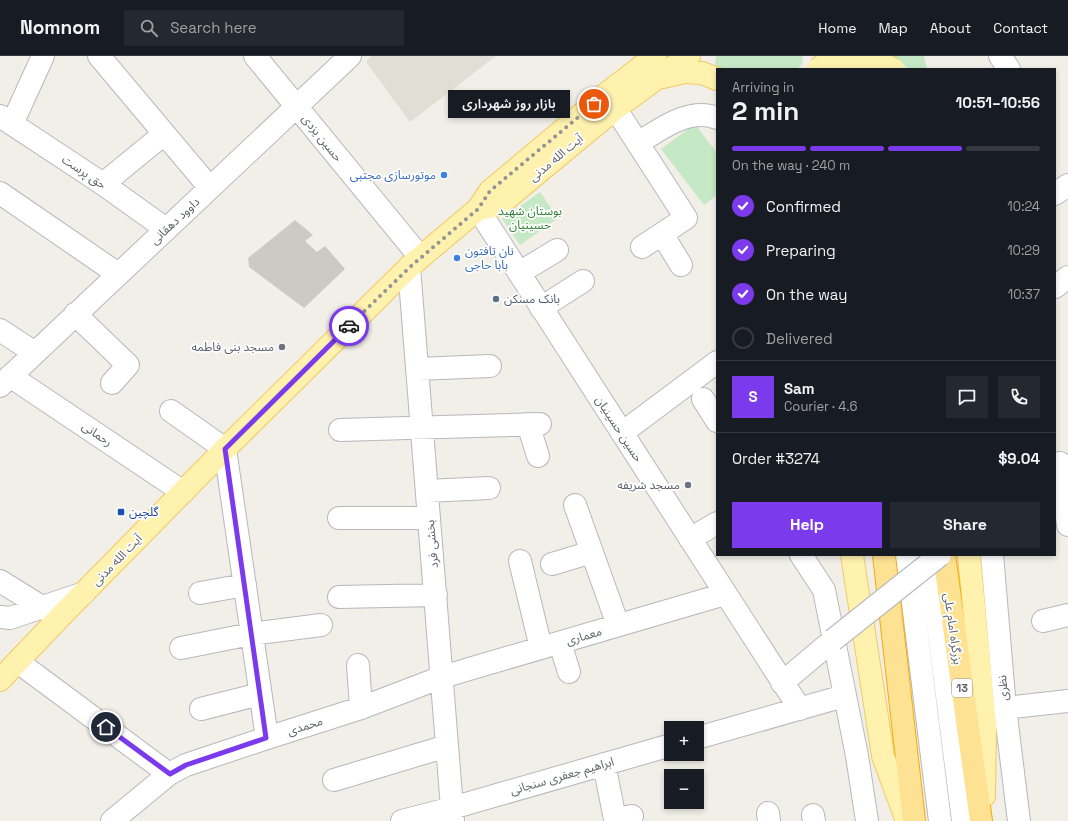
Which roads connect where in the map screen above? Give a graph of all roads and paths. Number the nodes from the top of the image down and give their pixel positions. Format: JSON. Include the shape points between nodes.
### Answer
{"nodes":[{"id":1,"x":43,"y":56,"type":"edge"},
{"id":2,"x":99,"y":56,"type":"edge"},
{"id":3,"x":255,"y":56,"type":"edge"},
{"id":4,"x":350,"y":56,"type":"edge"},
{"id":5,"x":689,"y":56,"type":"edge"},
{"id":6,"x":818,"y":56,"type":"edge"},
{"id":7,"x":841,"y":56,"type":"edge"},
{"id":8,"x":862,"y":56,"type":"edge"},
{"id":9,"x":879,"y":56,"type":"edge"},
{"id":10,"x":1000,"y":56,"type":"edge"},
{"id":11,"x":650,"y":65,"type":"edge"},
{"id":12,"x":819,"y":68,"type":"edge"},
{"id":13,"x":820,"y":68,"type":"edge"},
{"id":14,"x":842,"y":68,"type":"edge"},
{"id":15,"x":864,"y":68,"type":"edge"},
{"id":16,"x":880,"y":68,"type":"edge"},
{"id":17,"x":892,"y":68,"type":"edge"},
{"id":18,"x":1008,"y":68,"type":"edge"},
{"id":19,"x":716,"y":79,"type":"edge"},
{"id":20,"x":611,"y":101,"type":"junction"},
{"id":21,"x":296,"y":106,"type":"junction"},
{"id":22,"x":716,"y":118,"type":"edge"},
{"id":23,"x":6,"y":120,"type":"edge"},
{"id":24,"x":164,"y":134,"type":"junction"},
{"id":25,"x":638,"y":143,"type":"junction"},
{"id":26,"x":103,"y":184,"type":"junction"},
{"id":27,"x":1068,"y":185,"type":"edge"},
{"id":28,"x":210,"y":188,"type":"junction"},
{"id":29,"x":0,"y":193,"type":"edge"},
{"id":30,"x":1056,"y":193,"type":"edge"},
{"id":31,"x":478,"y":209,"type":"junction"},
{"id":32,"x":166,"y":230,"type":"junction"},
{"id":33,"x":662,"y":234,"type":"junction"},
{"id":34,"x":642,"y":247,"type":"dead end"},
{"id":35,"x":557,"y":250,"type":"dead end"},
{"id":36,"x":415,"y":262,"type":"junction"},
{"id":37,"x":681,"y":265,"type":"dead end"},
{"id":38,"x":518,"y":272,"type":"junction"},
{"id":39,"x":118,"y":274,"type":"junction"},
{"id":40,"x":1068,"y":277,"type":"edge"},
{"id":41,"x":583,"y":281,"type":"dead end"},
{"id":42,"x":1056,"y":286,"type":"edge"},
{"id":43,"x":541,"y":308,"type":"junction"},
{"id":44,"x":75,"y":314,"type":"junction"},
{"id":45,"x":0,"y":330,"type":"edge"},
{"id":46,"x":35,"y":353,"type":"junction"},
{"id":47,"x":716,"y":363,"type":"edge"},
{"id":48,"x":490,"y":366,"type":"dead end"},
{"id":49,"x":418,"y":369,"type":"junction"},
{"id":50,"x":5,"y":381,"type":"edge"},
{"id":51,"x":112,"y":383,"type":"dead end"},
{"id":52,"x":703,"y":399,"type":"dead end"},
{"id":53,"x":171,"y":411,"type":"dead end"},
{"id":54,"x":716,"y":419,"type":"edge"},
{"id":55,"x":422,"y":428,"type":"junction"},
{"id":56,"x":340,"y":430,"type":"dead end"},
{"id":57,"x":622,"y":433,"type":"junction"},
{"id":58,"x":225,"y":449,"type":"junction"},
{"id":59,"x":538,"y":456,"type":"dead end"},
{"id":60,"x":1061,"y":462,"type":"edge"},
{"id":61,"x":489,"y":488,"type":"dead end"},
{"id":62,"x":183,"y":492,"type":"junction"},
{"id":63,"x":427,"y":492,"type":"junction"},
{"id":64,"x":575,"y":505,"type":"dead end"},
{"id":65,"x":338,"y":518,"type":"dead end"},
{"id":66,"x":430,"y":518,"type":"junction"},
{"id":67,"x":716,"y":524,"type":"edge"},
{"id":68,"x":1068,"y":525,"type":"edge"},
{"id":69,"x":690,"y":539,"type":"junction"},
{"id":70,"x":592,"y":552,"type":"junction"},
{"id":71,"x":803,"y":556,"type":"edge"},
{"id":72,"x":852,"y":556,"type":"edge"},
{"id":73,"x":884,"y":556,"type":"edge"},
{"id":74,"x":907,"y":556,"type":"edge"},
{"id":75,"x":929,"y":556,"type":"edge"},
{"id":76,"x":939,"y":556,"type":"edge"},
{"id":77,"x":944,"y":556,"type":"edge"},
{"id":78,"x":969,"y":556,"type":"edge"},
{"id":79,"x":992,"y":556,"type":"edge"},
{"id":80,"x":520,"y":562,"type":"dead end"},
{"id":81,"x":552,"y":564,"type":"dead end"},
{"id":82,"x":0,"y":581,"type":"edge"},
{"id":83,"x":245,"y":585,"type":"junction"},
{"id":84,"x":200,"y":593,"type":"dead end"},
{"id":85,"x":725,"y":594,"type":"junction"},
{"id":86,"x":436,"y":595,"type":"junction"},
{"id":87,"x":338,"y":597,"type":"dead end"},
{"id":88,"x":51,"y":612,"type":"junction"},
{"id":89,"x":1068,"y":615,"type":"edge"},
{"id":90,"x":0,"y":617,"type":"edge"},
{"id":91,"x":1043,"y":621,"type":"dead end"},
{"id":92,"x":321,"y":625,"type":"dead end"},
{"id":93,"x":618,"y":626,"type":"junction"},
{"id":94,"x":251,"y":634,"type":"junction"},
{"id":95,"x":833,"y":640,"type":"junction"},
{"id":96,"x":550,"y":645,"type":"junction"},
{"id":97,"x":181,"y":648,"type":"dead end"},
{"id":98,"x":18,"y":662,"type":"junction"},
{"id":99,"x":358,"y":665,"type":"dead end"},
{"id":100,"x":569,"y":672,"type":"dead end"},
{"id":101,"x":442,"y":677,"type":"junction"},
{"id":102,"x":0,"y":680,"type":"edge"},
{"id":103,"x":782,"y":683,"type":"junction"},
{"id":104,"x":260,"y":694,"type":"junction"},
{"id":105,"x":844,"y":696,"type":"junction"},
{"id":106,"x":1068,"y":701,"type":"edge"},
{"id":107,"x":361,"y":708,"type":"junction"},
{"id":108,"x":1005,"y":708,"type":"junction"},
{"id":109,"x":201,"y":709,"type":"dead end"},
{"id":110,"x":800,"y":709,"type":"junction"},
{"id":111,"x":704,"y":736,"type":"edge"},
{"id":112,"x":266,"y":738,"type":"junction"},
{"id":113,"x":447,"y":746,"type":"junction"},
{"id":114,"x":664,"y":747,"type":"edge"},
{"id":115,"x":604,"y":764,"type":"junction"},
{"id":116,"x":170,"y":774,"type":"junction"},
{"id":117,"x":334,"y":780,"type":"dead end"},
{"id":118,"x":453,"y":814,"type":"edge"},
{"id":119,"x":632,"y":816,"type":"dead end"},
{"id":120,"x":112,"y":821,"type":"edge"},
{"id":121,"x":402,"y":821,"type":"edge"},
{"id":122,"x":867,"y":821,"type":"edge"},
{"id":123,"x":907,"y":821,"type":"edge"},
{"id":124,"x":914,"y":821,"type":"edge"},
{"id":125,"x":940,"y":821,"type":"edge"},
{"id":126,"x":963,"y":821,"type":"edge"},
{"id":127,"x":982,"y":821,"type":"edge"},
{"id":128,"x":1019,"y":821,"type":"edge"}],
"edges":[{"from":1,"to":23,"type":"street"},
{"from":2,"to":24,"type":"street"},
{"from":3,"to":21,"type":"street","name":"حسین یزدی"},
{"from":4,"to":21,"type":"street","name":"داوود دهقانی"},
{"from":5,"to":11,"type":"main road","name":"آیت الله مدنی"},
{"from":6,"to":12,"type":"highway"},
{"from":7,"to":14,"type":"street"},
{"from":8,"to":15,"type":"street"},
{"from":9,"to":16,"type":"highway"},
{"from":10,"to":18,"type":"street"},
{"from":11,"to":19,"type":"main road","via":[[702,73]]},
{"from":11,"to":20,"type":"main road","name":"آیت الله مدنی"},
{"from":13,"to":17,"type":"main road","bridge":true,"via":[[838,60],[855,58],[875,60]]},
{"from":20,"to":25,"type":"street"},
{"from":20,"to":31,"type":"main road","name":"آیت الله مدنی","via":[[499,205]]},
{"from":21,"to":28,"type":"street","name":"داوود دهقانی"},
{"from":21,"to":36,"type":"street","name":"حسین یزدی"},
{"from":22,"to":25,"type":"street","via":[[697,115],[672,122]]},
{"from":23,"to":26,"type":"street","name":"حق پرست"},
{"from":24,"to":26,"type":"street"},
{"from":24,"to":28,"type":"street"},
{"from":25,"to":33,"type":"street","via":[[686,218]]},
{"from":26,"to":32,"type":"street","name":"حق پرست"},
{"from":27,"to":30,"type":"street"},
{"from":28,"to":32,"type":"street","name":"داوود دهقانی"},
{"from":29,"to":39,"type":"street"},
{"from":31,"to":36,"type":"main road","name":"آیت الله مدنی"},
{"from":31,"to":38,"type":"street","name":"حسین حسینیان"},
{"from":32,"to":39,"type":"street","name":"داوود دهقانی"},
{"from":33,"to":34,"type":"street"},
{"from":33,"to":37,"type":"street"},
{"from":35,"to":38,"type":"street"},
{"from":36,"to":49,"type":"street","name":"بخشی فرد"},
{"from":36,"to":58,"type":"main road","name":"آیت الله مدنی"},
{"from":38,"to":43,"type":"street","name":"حسین حسینیان"},
{"from":39,"to":44,"type":"street","name":"داوود دهقانی"},
{"from":40,"to":42,"type":"street"},
{"from":41,"to":43,"type":"street"},
{"from":43,"to":57,"type":"street","name":"حسین حسینیان"},
{"from":44,"to":46,"type":"street","name":"داوود دهقانی"},
{"from":44,"to":51,"type":"street","via":[[128,365]]},
{"from":45,"to":46,"type":"street"},
{"from":46,"to":50,"type":"street","name":"داوود دهقانی"},
{"from":47,"to":57,"type":"street"},
{"from":48,"to":49,"type":"street"},
{"from":49,"to":55,"type":"street","name":"بخشی فرد"},
{"from":50,"to":62,"type":"street","name":"رحمانی"},
{"from":52,"to":54,"type":"street"},
{"from":53,"to":58,"type":"street"},
{"from":55,"to":56,"type":"street"},
{"from":55,"to":59,"type":"street","via":[[534,424]]},
{"from":55,"to":63,"type":"street","name":"بخشی فرد"},
{"from":57,"to":69,"type":"street","name":"حسین حسینیان"},
{"from":58,"to":62,"type":"main road","name":"آیت الله مدنی"},
{"from":58,"to":83,"type":"street"},
{"from":60,"to":68,"type":"street"},
{"from":61,"to":63,"type":"street"},
{"from":62,"to":88,"type":"main road","name":"آیت الله مدنی","via":[[84,594]]},
{"from":63,"to":66,"type":"street","name":"بخشی فرد"},
{"from":64,"to":70,"type":"street"},
{"from":65,"to":66,"type":"street"},
{"from":66,"to":86,"type":"street","name":"بخشی فرد"},
{"from":67,"to":69,"type":"street"},
{"from":69,"to":85,"type":"street","name":"حسین حسینیان"},
{"from":70,"to":81,"type":"street"},
{"from":70,"to":93,"type":"street"},
{"from":71,"to":95,"type":"street","via":[[824,590]]},
{"from":72,"to":123,"type":"main road","via":[[883,756]]},
{"from":73,"to":124,"type":"highway"},
{"from":74,"to":125,"type":"street"},
{"from":75,"to":126,"type":"street"},
{"from":76,"to":95,"type":"street","bridge":true},
{"from":77,"to":127,"type":"highway","name":"بزرگراه امام علی","number":"13"},
{"from":78,"to":127,"type":"main road","via":[[985,726]]},
{"from":79,"to":108,"type":"street","name":"نظری"},
{"from":80,"to":96,"type":"street"},
{"from":82,"to":88,"type":"street"},
{"from":83,"to":84,"type":"street"},
{"from":83,"to":94,"type":"street"},
{"from":85,"to":93,"type":"street","name":"معماری"},
{"from":85,"to":103,"type":"street","name":"حسین حسینیان"},
{"from":86,"to":87,"type":"street"},
{"from":86,"to":101,"type":"street","name":"بخشی فرد"},
{"from":88,"to":90,"type":"street"},
{"from":88,"to":98,"type":"main road","name":"آیت الله مدنی"},
{"from":89,"to":91,"type":"street"},
{"from":92,"to":94,"type":"street"},
{"from":93,"to":96,"type":"street","name":"معماری"},
{"from":94,"to":97,"type":"street"},
{"from":94,"to":104,"type":"street"},
{"from":95,"to":103,"type":"street"},
{"from":95,"to":105,"type":"street"},
{"from":96,"to":100,"type":"street"},
{"from":96,"to":101,"type":"street","name":"معماری"},
{"from":98,"to":102,"type":"main road","name":"آیت الله مدنی"},
{"from":98,"to":116,"type":"street"},
{"from":99,"to":107,"type":"street"},
{"from":101,"to":107,"type":"street","name":"محمدی"},
{"from":101,"to":113,"type":"street","name":"بخشی فرد"},
{"from":103,"to":110,"type":"street","name":"حسین حسینیان"},
{"from":104,"to":109,"type":"street"},
{"from":104,"to":112,"type":"street"},
{"from":105,"to":110,"type":"street"},
{"from":105,"to":122,"type":"street"},
{"from":106,"to":108,"type":"street"},
{"from":107,"to":112,"type":"street","name":"محمدی"},
{"from":108,"to":128,"type":"street","name":"نظری"},
{"from":110,"to":111,"type":"street"},
{"from":112,"to":116,"type":"street","name":"محمدی","via":[[186,765]]},
{"from":113,"to":117,"type":"street"},
{"from":113,"to":118,"type":"street","name":"بخشی فرد"},
{"from":114,"to":115,"type":"street","name":"ابراهیم جعفری سنجانی"},
{"from":115,"to":118,"type":"street","name":"ابراهیم جعفری سنجانی"},
{"from":115,"to":119,"type":"street","via":[[615,819]]},
{"from":116,"to":120,"type":"street","name":"محمدی"},
{"from":118,"to":121,"type":"street","name":"ابراهیم جعفری سنجانی"}]}
